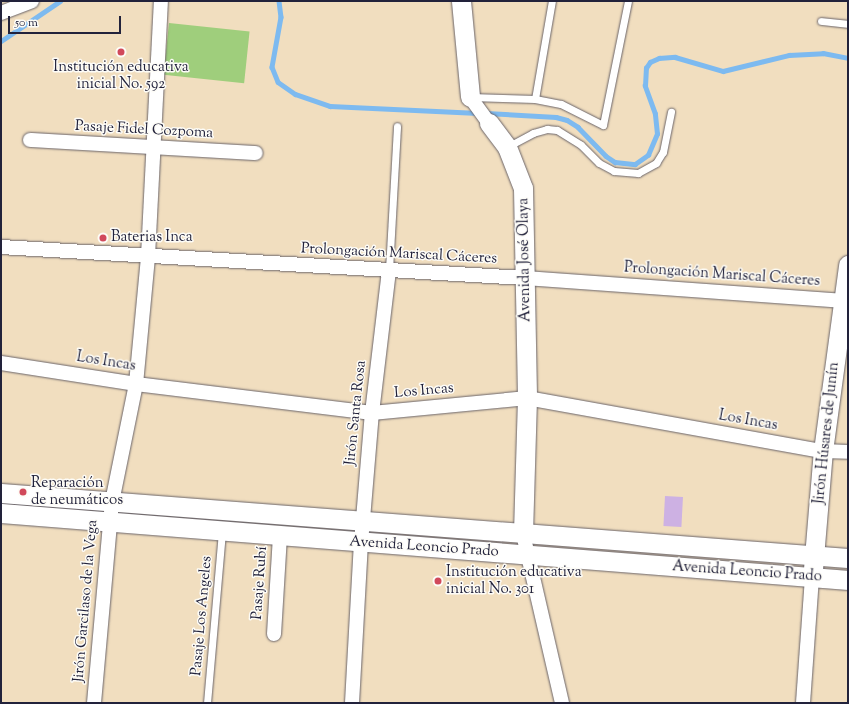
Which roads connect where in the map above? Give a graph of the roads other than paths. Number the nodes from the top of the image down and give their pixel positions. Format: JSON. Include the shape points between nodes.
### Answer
{"nodes":[{"id":1,"x":32,"y":1,"type":"edge"},
{"id":2,"x":161,"y":1,"type":"edge"},
{"id":3,"x":461,"y":1,"type":"edge"},
{"id":4,"x":552,"y":1,"type":"edge"},
{"id":5,"x":628,"y":1,"type":"edge"},
{"id":6,"x":1,"y":14,"type":"edge"},
{"id":7,"x":821,"y":21,"type":"dead end"},
{"id":8,"x":848,"y":24,"type":"edge"},
{"id":9,"x":535,"y":99,"type":"junction"},
{"id":10,"x":473,"y":100,"type":"junction"},
{"id":11,"x":671,"y":112,"type":"dead end"},
{"id":12,"x":489,"y":123,"type":"joint"},
{"id":13,"x":397,"y":126,"type":"dead end"},
{"id":14,"x":30,"y":140,"type":"dead end"},
{"id":15,"x":154,"y":147,"type":"junction"},
{"id":16,"x":507,"y":148,"type":"junction"},
{"id":17,"x":256,"y":153,"type":"dead end"},
{"id":18,"x":1,"y":247,"type":"edge"},
{"id":19,"x":148,"y":256,"type":"junction"},
{"id":20,"x":848,"y":265,"type":"edge"},
{"id":21,"x":389,"y":270,"type":"junction"},
{"id":22,"x":525,"y":278,"type":"junction"},
{"id":23,"x":845,"y":301,"type":"edge"},
{"id":24,"x":1,"y":363,"type":"edge"},
{"id":25,"x":136,"y":384,"type":"junction"},
{"id":26,"x":527,"y":398,"type":"junction"},
{"id":27,"x":372,"y":413,"type":"junction"},
{"id":28,"x":823,"y":451,"type":"junction"},
{"id":29,"x":848,"y":452,"type":"edge"},
{"id":30,"x":1,"y":493,"type":"edge"},
{"id":31,"x":112,"y":502,"type":"junction"},
{"id":32,"x":1,"y":513,"type":"edge"},
{"id":33,"x":362,"y":522,"type":"junction"},
{"id":34,"x":111,"y":523,"type":"junction"},
{"id":35,"x":222,"y":532,"type":"junction"},
{"id":36,"x":523,"y":534,"type":"junction"},
{"id":37,"x":280,"y":535,"type":"junction"},
{"id":38,"x":361,"y":543,"type":"junction"},
{"id":39,"x":528,"y":555,"type":"junction"},
{"id":40,"x":814,"y":556,"type":"junction"},
{"id":41,"x":848,"y":558,"type":"edge"},
{"id":42,"x":812,"y":577,"type":"junction"},
{"id":43,"x":848,"y":580,"type":"edge"},
{"id":44,"x":274,"y":634,"type":"dead end"},
{"id":45,"x":94,"y":703,"type":"edge"},
{"id":46,"x":207,"y":703,"type":"edge"},
{"id":47,"x":352,"y":703,"type":"edge"},
{"id":48,"x":562,"y":703,"type":"edge"},
{"id":49,"x":803,"y":703,"type":"edge"}],
"edges":[{"from":1,"to":6,"type":"street"},
{"from":2,"to":15,"type":"street","name":"Jirón Garcilaso de la Vega"},
{"from":3,"to":10,"type":"street"},
{"from":4,"to":9,"type":"lane"},
{"from":5,"to":9,"type":"lane","via":[[603,125],[561,104]]},
{"from":7,"to":8,"type":"lane"},
{"from":9,"to":10,"type":"lane"},
{"from":10,"to":12,"type":"street","name":"Avenida José Olaya"},
{"from":11,"to":16,"type":"lane","via":[[663,152],[656,164],[638,173],[614,171],[599,163],[581,145],[557,130],[547,129],[533,133]]},
{"from":12,"to":16,"type":"street","name":"Avenida José Olaya"},
{"from":13,"to":21,"type":"lane","name":"Jirón Santa Rosa"},
{"from":14,"to":15,"type":"street","name":"Pasaje Fidel Cozpoma"},
{"from":15,"to":17,"type":"street","name":"Pasaje Fidel Cozpoma"},
{"from":15,"to":19,"type":"street","name":"Jirón Garcilaso de la Vega"},
{"from":16,"to":22,"type":"street","name":"Avenida José Olaya","via":[[523,188]]},
{"from":18,"to":19,"type":"street","name":"Prolongación Mariscal Cáceres"},
{"from":19,"to":21,"type":"street","name":"Prolongación Mariscal Cáceres"},
{"from":19,"to":25,"type":"street","name":"Jirón Garcilaso de la Vega"},
{"from":20,"to":23,"type":"street","name":"Jirón Húsares de Junín"},
{"from":21,"to":22,"type":"street","name":"Prolongación Mariscal Cáceres"},
{"from":21,"to":27,"type":"street","name":"Jirón Santa Rosa"},
{"from":22,"to":23,"type":"street","name":"Prolongación Mariscal Cáceres"},
{"from":22,"to":26,"type":"street","name":"Avenida José Olaya"},
{"from":23,"to":28,"type":"street","name":"Jirón Húsares de Junín"},
{"from":24,"to":25,"type":"street","name":"Los Incas"},
{"from":25,"to":27,"type":"street","name":"Los Incas"},
{"from":25,"to":31,"type":"street","name":"Jirón Garcilaso de la Vega"},
{"from":26,"to":27,"type":"street","name":"Los Incas"},
{"from":26,"to":28,"type":"street","name":"Los Incas"},
{"from":26,"to":36,"type":"street","name":"Avenida José Olaya"},
{"from":27,"to":33,"type":"street","name":"Jirón Santa Rosa"},
{"from":28,"to":29,"type":"street","name":"Los Incas"},
{"from":28,"to":40,"type":"street","name":"Jirón Húsares de Junín"},
{"from":30,"to":31,"type":"street","name":"Avenida Leoncio Prado"},
{"from":31,"to":33,"type":"street","name":"Avenida Leoncio Prado"},
{"from":31,"to":34,"type":"street","name":"Jirón Garcilaso de la Vega"},
{"from":32,"to":34,"type":"street","name":"Avenida Leoncio Prado"},
{"from":33,"to":36,"type":"street","name":"Avenida Leoncio Prado"},
{"from":33,"to":38,"type":"street","name":"Jirón Santa Rosa"},
{"from":34,"to":35,"type":"street","name":"Avenida Leoncio Prado"},
{"from":34,"to":45,"type":"street","name":"Jirón Garcilaso de la Vega"},
{"from":35,"to":37,"type":"street","name":"Avenida Leoncio Prado"},
{"from":35,"to":46,"type":"lane","name":"Pasaje Los Angeles"},
{"from":36,"to":39,"type":"street"},
{"from":36,"to":40,"type":"street","name":"Avenida Leoncio Prado"},
{"from":37,"to":38,"type":"street","name":"Avenida Leoncio Prado"},
{"from":37,"to":44,"type":"street","name":"Pasaje Rubí"},
{"from":38,"to":39,"type":"street","name":"Avenida Leoncio Prado"},
{"from":38,"to":47,"type":"street","name":"Jirón Santa Rosa"},
{"from":39,"to":42,"type":"street","name":"Avenida Leoncio Prado"},
{"from":39,"to":48,"type":"street"},
{"from":40,"to":41,"type":"street","name":"Avenida Leoncio Prado"},
{"from":40,"to":42,"type":"street","name":"Jirón Húsares de Junín"},
{"from":42,"to":43,"type":"street","name":"Avenida Leoncio Prado"},
{"from":42,"to":49,"type":"street"}]}
